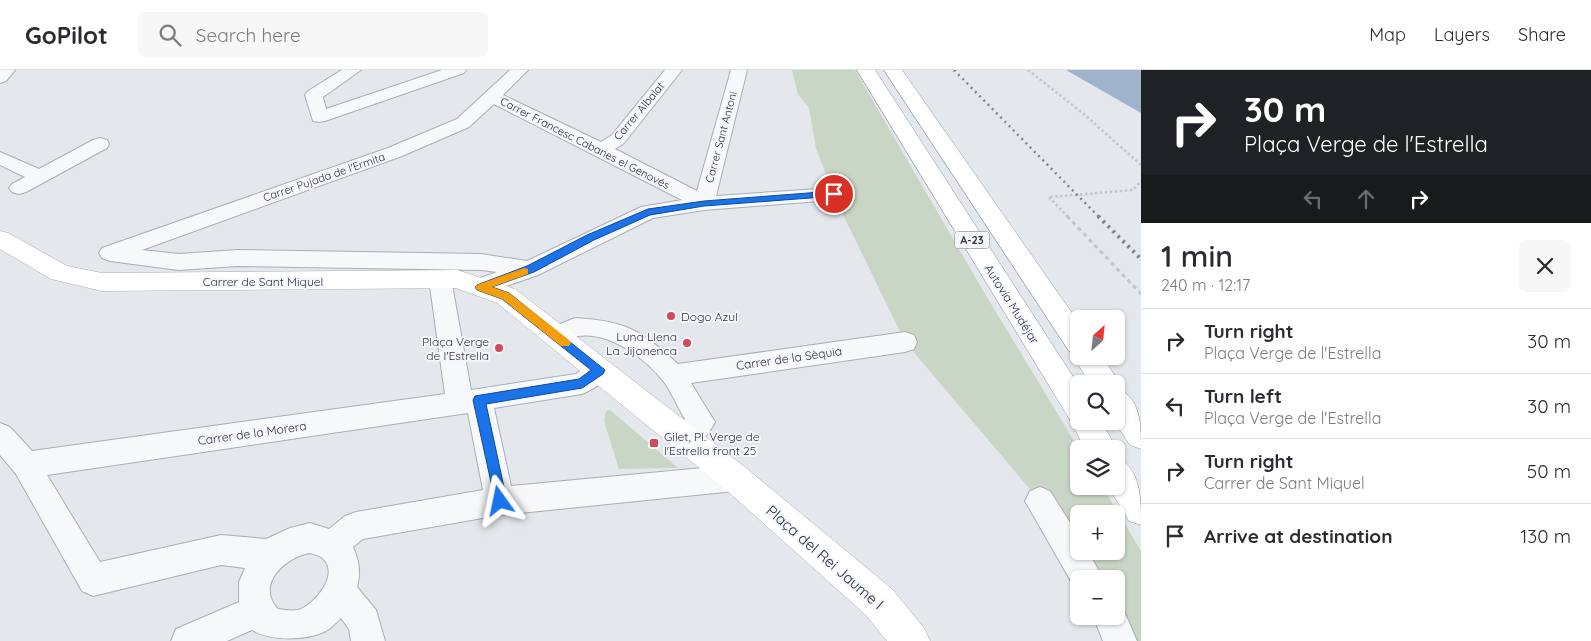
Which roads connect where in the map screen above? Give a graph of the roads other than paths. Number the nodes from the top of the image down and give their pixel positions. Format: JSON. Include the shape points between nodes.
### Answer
{"nodes":[{"id":1,"x":7,"y":70,"type":"edge"},
{"id":2,"x":353,"y":70,"type":"edge"},
{"id":3,"x":458,"y":70,"type":"edge"},
{"id":4,"x":520,"y":70,"type":"edge"},
{"id":5,"x":674,"y":70,"type":"edge"},
{"id":6,"x":739,"y":70,"type":"edge"},
{"id":7,"x":866,"y":70,"type":"edge"},
{"id":8,"x":893,"y":70,"type":"edge"},
{"id":9,"x":0,"y":78,"type":"edge"},
{"id":10,"x":492,"y":96,"type":"junction"},
{"id":11,"x":100,"y":144,"type":"dead end"},
{"id":12,"x":602,"y":150,"type":"junction"},
{"id":13,"x":0,"y":158,"type":"edge"},
{"id":14,"x":40,"y":177,"type":"junction"},
{"id":15,"x":19,"y":188,"type":"dead end"},
{"id":16,"x":834,"y":194,"type":"dead end"},
{"id":17,"x":704,"y":204,"type":"junction"},
{"id":18,"x":0,"y":239,"type":"edge"},
{"id":19,"x":110,"y":253,"type":"joint"},
{"id":20,"x":530,"y":269,"type":"junction"},
{"id":21,"x":440,"y":280,"type":"junction"},
{"id":22,"x":480,"y":287,"type":"junction"},
{"id":23,"x":1070,"y":331,"type":"edge"},
{"id":24,"x":557,"y":336,"type":"junction"},
{"id":25,"x":905,"y":342,"type":"dead end"},
{"id":26,"x":599,"y":370,"type":"junction"},
{"id":27,"x":673,"y":375,"type":"junction"},
{"id":28,"x":1070,"y":397,"type":"edge"},
{"id":29,"x":470,"y":402,"type":"junction"},
{"id":30,"x":1125,"y":413,"type":"edge"},
{"id":31,"x":0,"y":435,"type":"edge"},
{"id":32,"x":1141,"y":436,"type":"edge"},
{"id":33,"x":684,"y":438,"type":"junction"},
{"id":34,"x":26,"y":465,"type":"junction"},
{"id":35,"x":734,"y":478,"type":"junction"},
{"id":36,"x":1125,"y":485,"type":"edge"},
{"id":37,"x":500,"y":501,"type":"junction"},
{"id":38,"x":1040,"y":501,"type":"dead end"},
{"id":39,"x":1141,"y":510,"type":"edge"},
{"id":40,"x":333,"y":545,"type":"junction"},
{"id":41,"x":271,"y":555,"type":"junction"},
{"id":42,"x":1082,"y":570,"type":"edge"},
{"id":43,"x":340,"y":591,"type":"junction"},
{"id":44,"x":257,"y":611,"type":"junction"},
{"id":45,"x":1113,"y":625,"type":"edge"},
{"id":46,"x":366,"y":632,"type":"edge"},
{"id":47,"x":188,"y":641,"type":"edge"},
{"id":48,"x":911,"y":641,"type":"edge"},
{"id":49,"x":1120,"y":641,"type":"edge"}],
"edges":[{"from":1,"to":9,"type":"street"},
{"from":2,"to":3,"type":"street","via":[[314,95],[319,117]]},
{"from":4,"to":10,"type":"street","name":"Carrer Pujada de l'Ermita"},
{"from":5,"to":12,"type":"street","name":"Carrer Albalat","via":[[618,139]]},
{"from":6,"to":17,"type":"street","name":"Carrer Sant Antoni"},
{"from":7,"to":28,"type":"main road","name":"Autovía Mudéjar","number":"A-23"},
{"from":8,"to":23,"type":"main road","number":"A-23"},
{"from":10,"to":12,"type":"street","name":"Carrer Francesc Cabanes el Genovés"},
{"from":10,"to":19,"type":"street","name":"Carrer Pujada de l'Ermita","via":[[463,123],[396,152]]},
{"from":11,"to":14,"type":"street"},
{"from":12,"to":17,"type":"street","name":"Carrer Francesc Cabanes el Genovés"},
{"from":13,"to":14,"type":"street"},
{"from":14,"to":15,"type":"street"},
{"from":16,"to":17,"type":"street"},
{"from":17,"to":20,"type":"street","via":[[648,212]]},
{"from":18,"to":21,"type":"main road","name":"Carrer de Sant Miquel","via":[[60,273],[102,282]]},
{"from":19,"to":20,"type":"street","name":"Carrer de Sant Miquel","via":[[178,262],[237,258],[333,259],[481,262]]},
{"from":20,"to":22,"type":"street"},
{"from":21,"to":22,"type":"main road","name":"Carrer de Sant Miquel","via":[[456,279]]},
{"from":21,"to":29,"type":"street"},
{"from":22,"to":24,"type":"main road","via":[[506,296]]},
{"from":24,"to":26,"type":"main road"},
{"from":24,"to":27,"type":"street","via":[[575,327],[605,329],[626,336]]},
{"from":25,"to":27,"type":"street","name":"Carrer de la Sèquia"},
{"from":26,"to":29,"type":"street","via":[[582,383]]},
{"from":26,"to":33,"type":"main road"},
{"from":27,"to":33,"type":"street","via":[[701,422]]},
{"from":29,"to":34,"type":"street","name":"Carrer de la Morera"},
{"from":29,"to":37,"type":"street"},
{"from":30,"to":32,"type":"main road"},
{"from":31,"to":34,"type":"street"},
{"from":33,"to":35,"type":"main road"},
{"from":34,"to":41,"type":"street","via":[[93,580],[221,550]]},
{"from":35,"to":37,"type":"street"},
{"from":35,"to":48,"type":"main road","name":"Plaça del Rei Jaume I","via":[[880,602]]},
{"from":36,"to":39,"type":"main road"},
{"from":37,"to":40,"type":"street","via":[[356,526]]},
{"from":38,"to":42,"type":"street"},
{"from":40,"to":41,"type":"street","via":[[322,540],[303,539],[283,546]]},
{"from":40,"to":43,"type":"street","via":[[344,565]]},
{"from":41,"to":44,"type":"street","via":[[260,568],[254,583],[253,598]]},
{"from":43,"to":44,"type":"street","via":[[320,615],[292,627],[265,621]]},
{"from":43,"to":46,"type":"street"},
{"from":44,"to":47,"type":"street"},
{"from":45,"to":49,"type":"street"}]}
